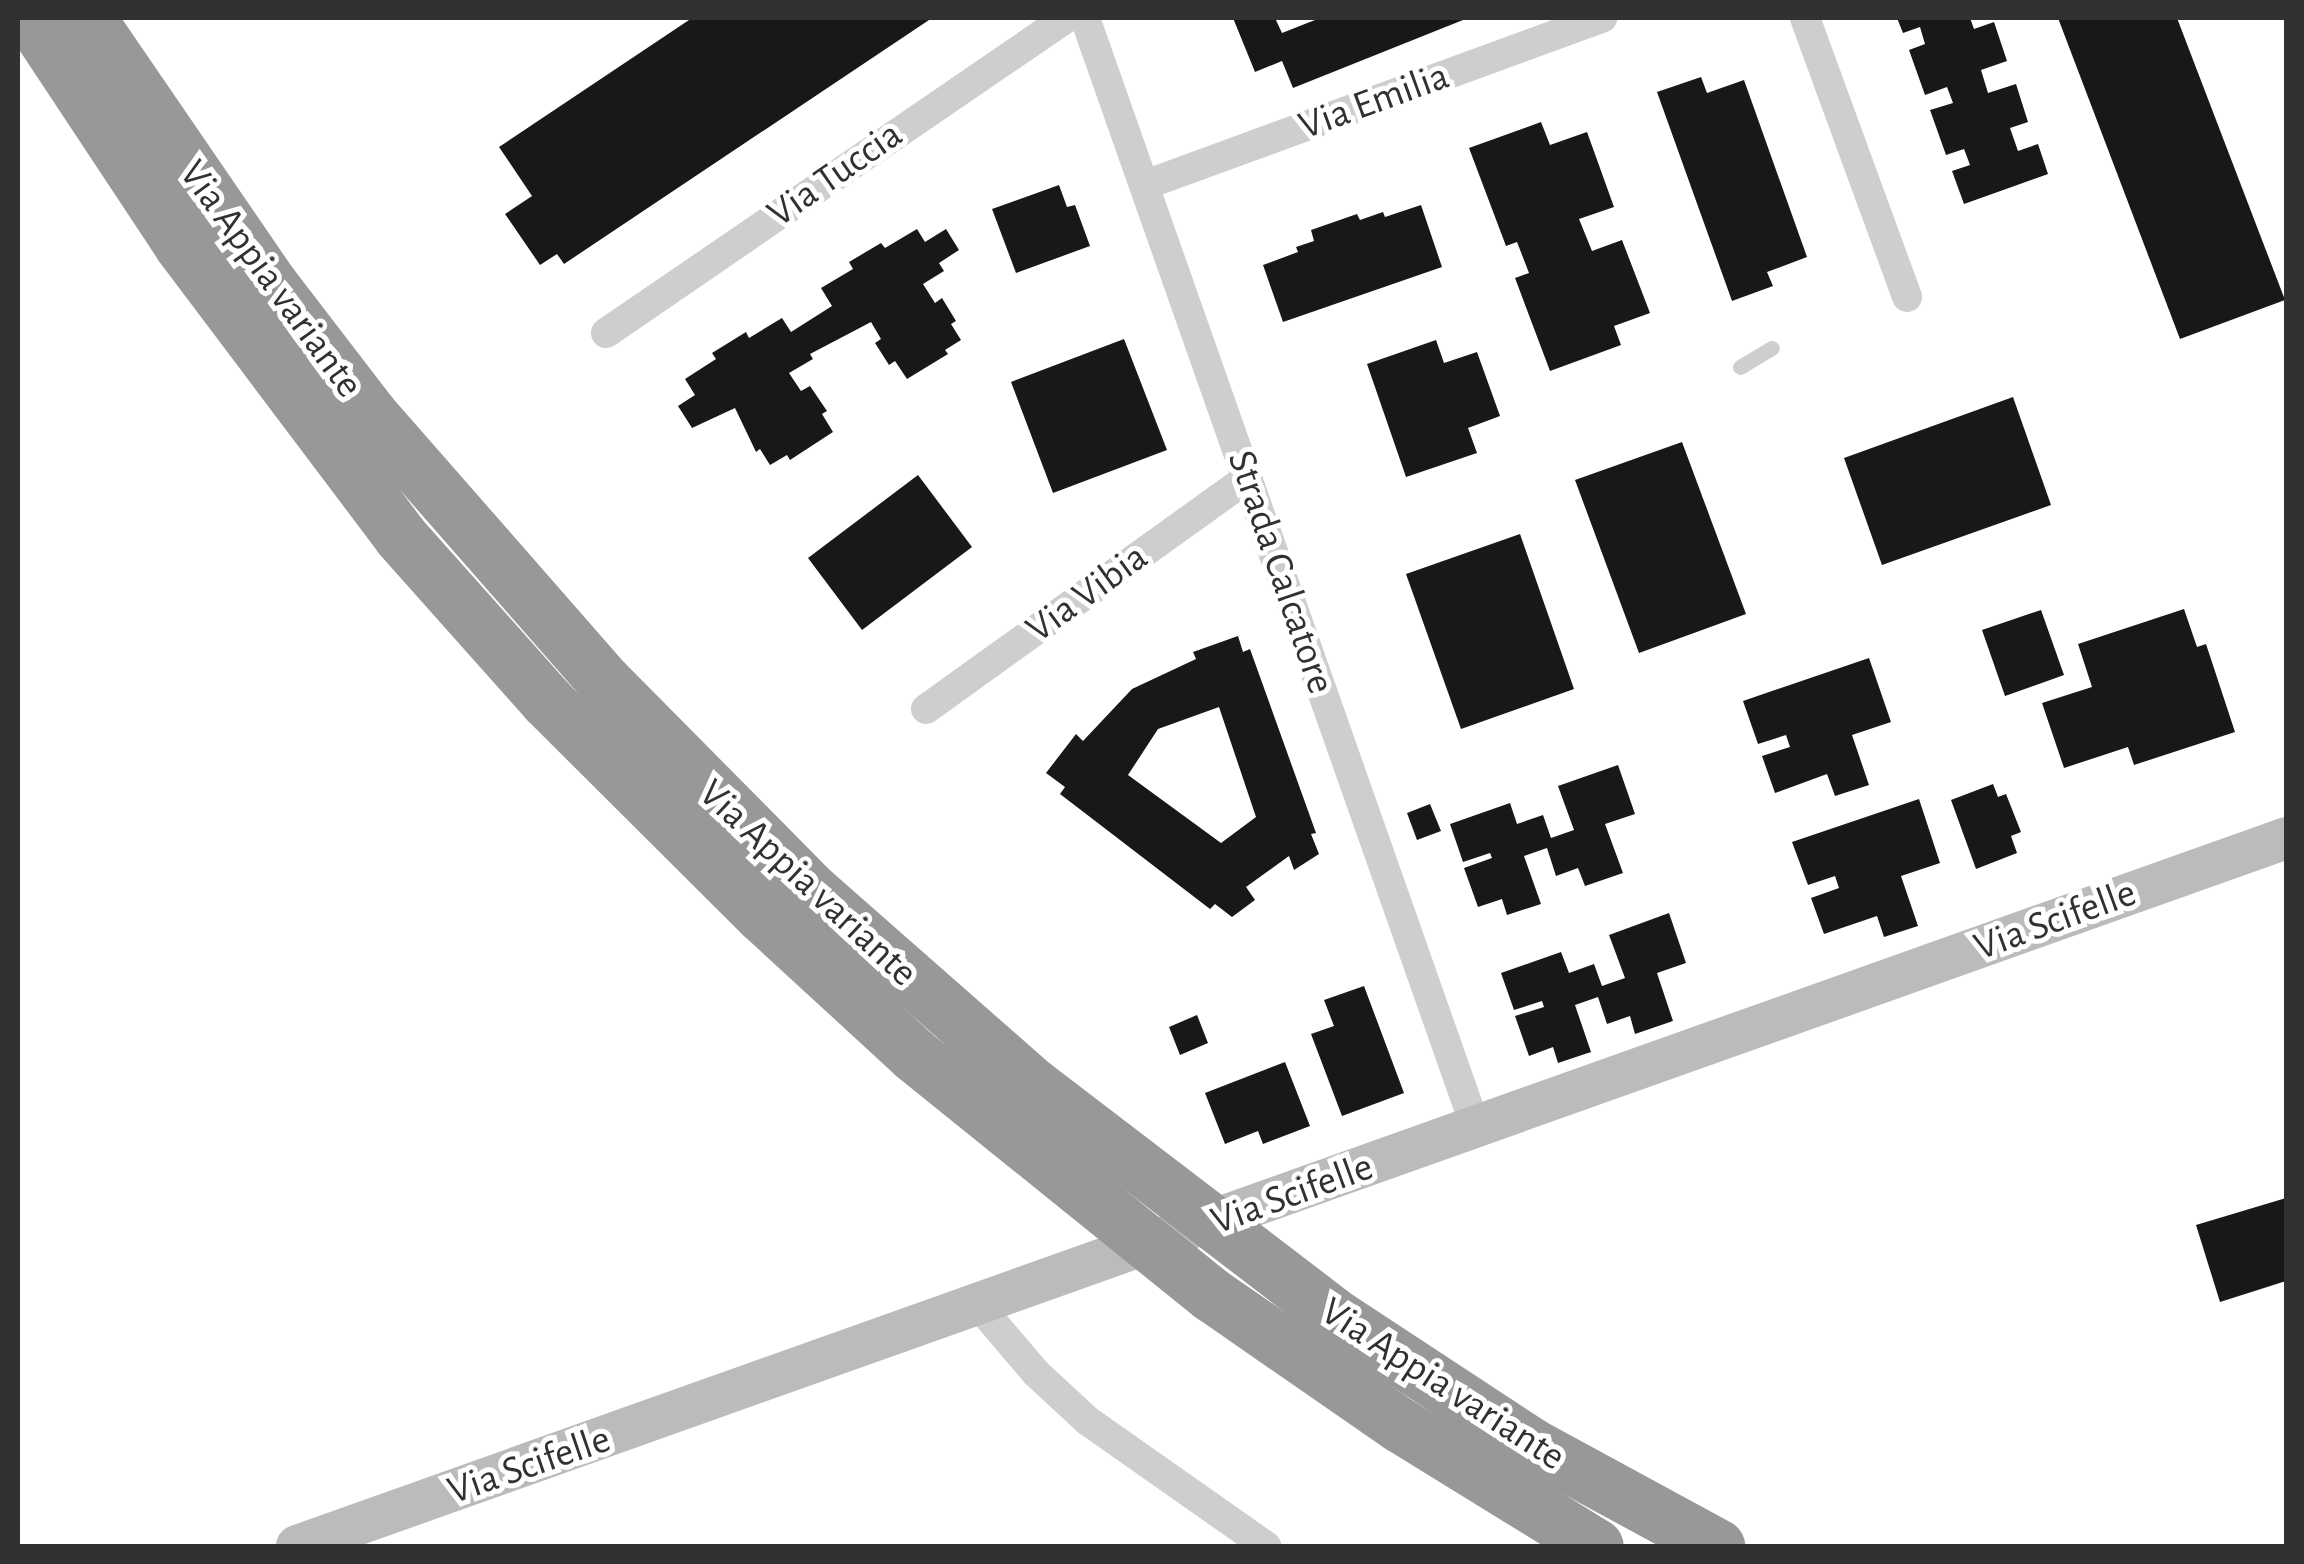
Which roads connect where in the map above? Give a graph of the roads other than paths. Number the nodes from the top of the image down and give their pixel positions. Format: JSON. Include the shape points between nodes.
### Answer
{"nodes":[{"id":1,"x":31,"y":18,"type":"edge"},
{"id":2,"x":88,"y":18,"type":"edge"},
{"id":3,"x":1066,"y":18,"type":"edge"},
{"id":4,"x":1086,"y":18,"type":"edge"},
{"id":5,"x":1602,"y":18,"type":"edge"},
{"id":6,"x":1805,"y":18,"type":"edge"},
{"id":7,"x":1146,"y":185,"type":"junction"},
{"id":8,"x":1908,"y":297,"type":"dead end"},
{"id":9,"x":606,"y":333,"type":"dead end"},
{"id":10,"x":1772,"y":348,"type":"dead end"},
{"id":11,"x":1740,"y":367,"type":"dead end"},
{"id":12,"x":1248,"y":478,"type":"junction"},
{"id":13,"x":926,"y":709,"type":"dead end"},
{"id":14,"x":2286,"y":838,"type":"edge"},
{"id":15,"x":1476,"y":1128,"type":"junction"},
{"id":16,"x":979,"y":1306,"type":"junction"},
{"id":17,"x":1709,"y":1543,"type":"edge"},
{"id":18,"x":297,"y":1546,"type":"edge"},
{"id":19,"x":1266,"y":1546,"type":"edge"},
{"id":20,"x":1596,"y":1546,"type":"edge"}],
"edges":[{"from":1,"to":20,"type":"highway","name":"Via Appia variante","via":[[145,194],[400,536],[499,650],[826,976],[1067,1182],[1212,1295],[1400,1426]]},
{"from":2,"to":17,"type":"highway","name":"Via Appia variante","via":[[271,286],[370,414],[515,585],[674,756],[813,892],[1108,1146],[1255,1257],[1462,1402]]},
{"from":3,"to":9,"type":"street","name":"Via Tuccia"},
{"from":4,"to":7,"type":"street","name":"Strada Calcatore"},
{"from":5,"to":7,"type":"street","name":"Via Emilia"},
{"from":6,"to":8,"type":"street"},
{"from":7,"to":12,"type":"street","name":"Strada Calcatore"},
{"from":10,"to":11,"type":"lane"},
{"from":12,"to":13,"type":"street","name":"Via Vibia"},
{"from":12,"to":15,"type":"street","name":"Strada Calcatore"},
{"from":14,"to":15,"type":"street","name":"Via Scifelle"},
{"from":15,"to":16,"type":"street","name":"Via Scifelle"},
{"from":16,"to":18,"type":"street","name":"Via Scifelle"},
{"from":16,"to":19,"type":"street","via":[[1070,1406]]}]}
